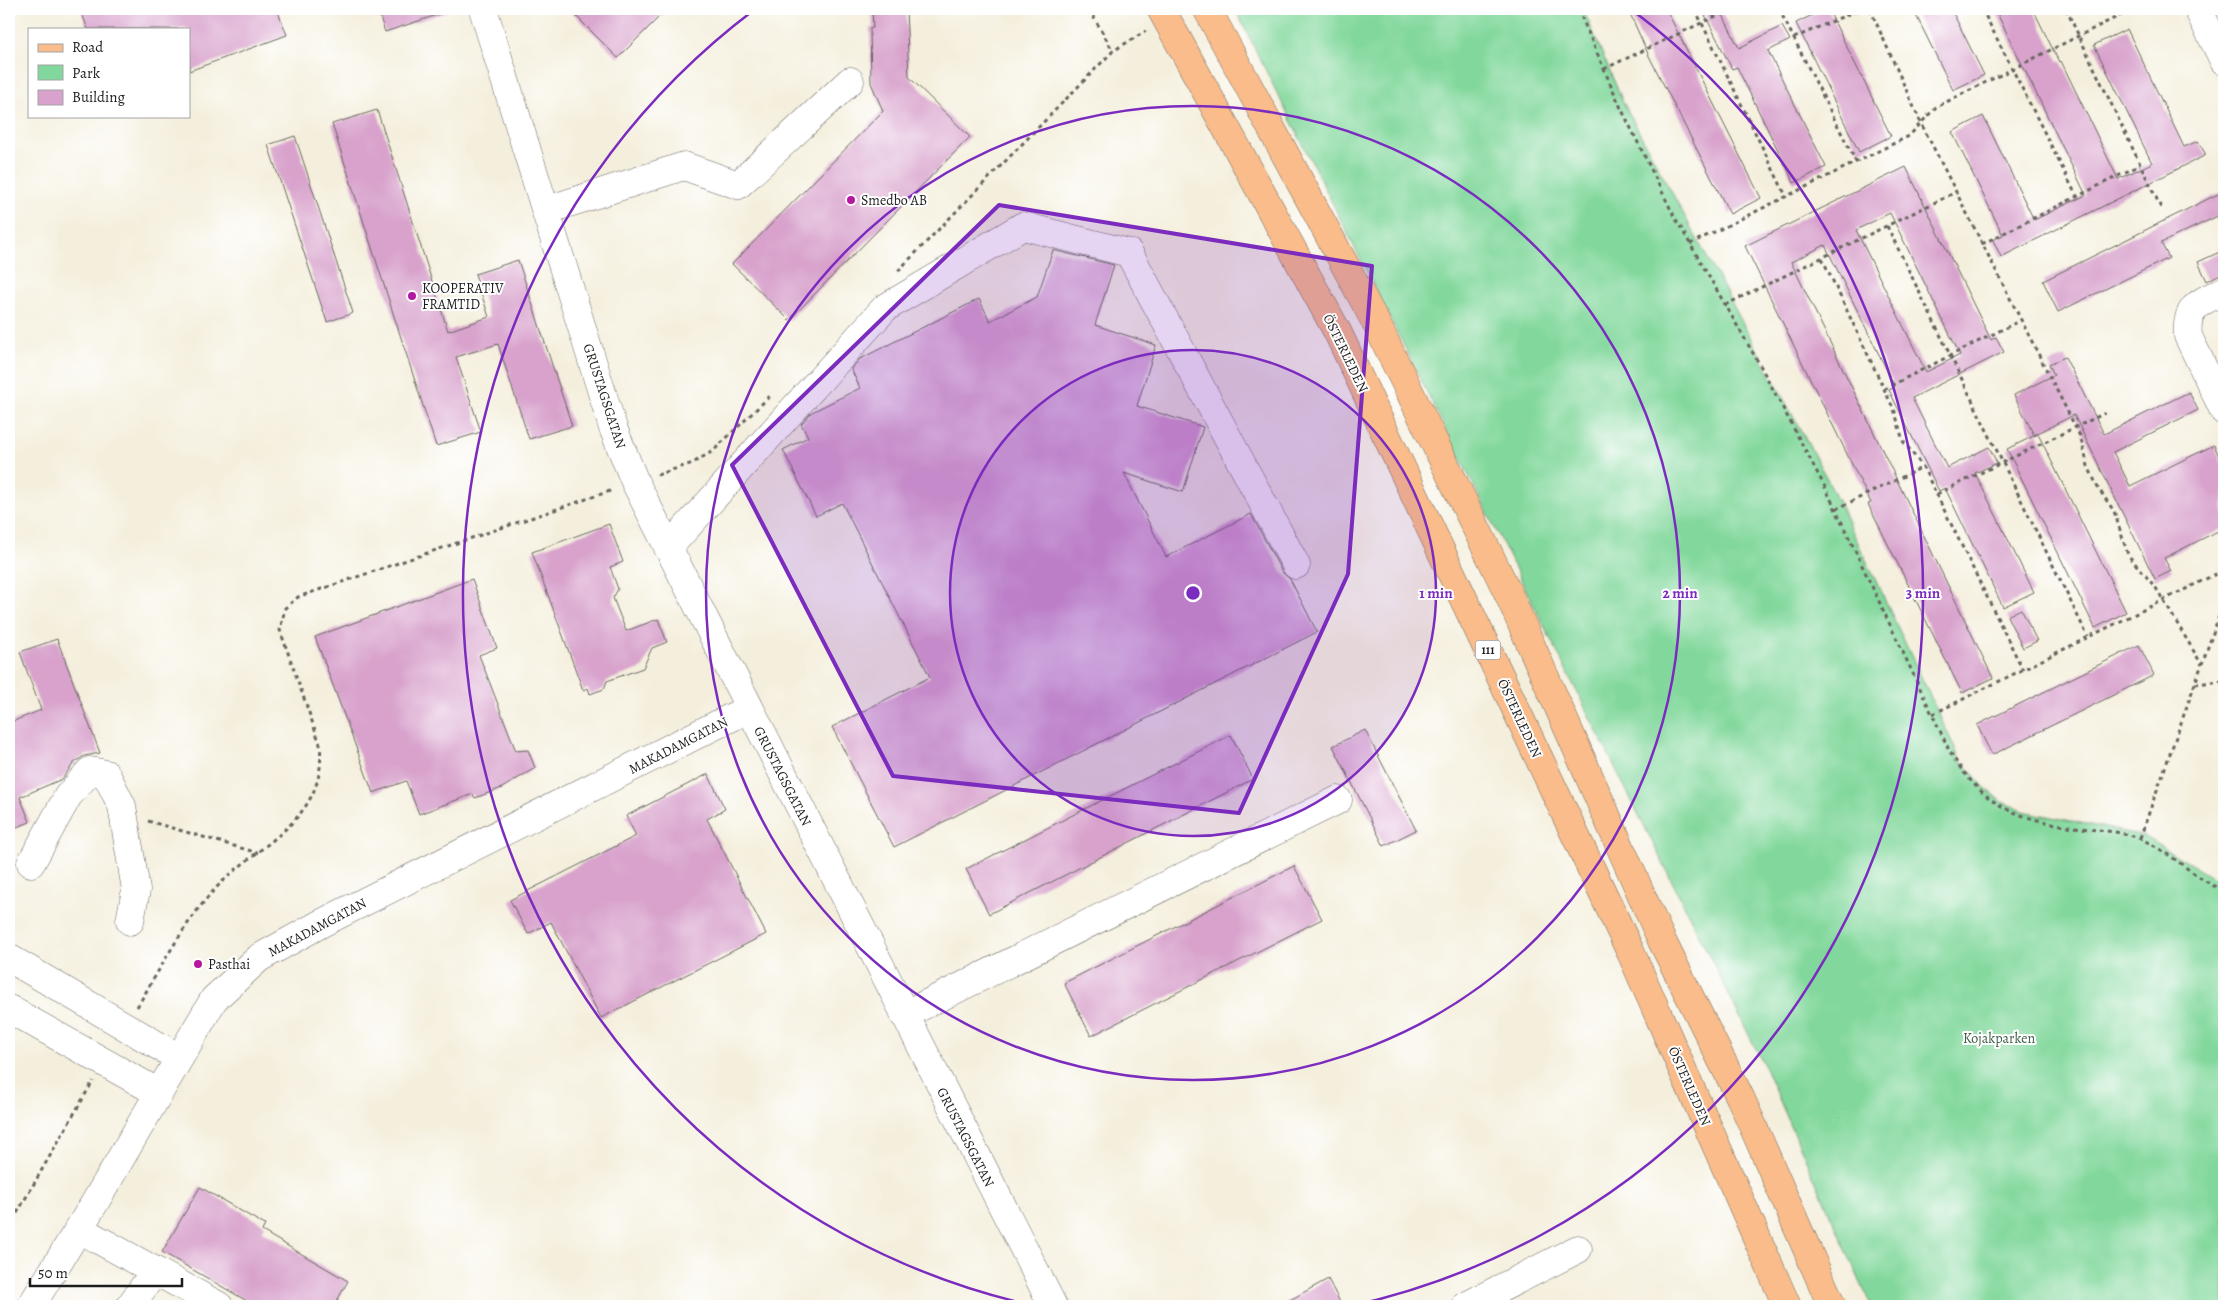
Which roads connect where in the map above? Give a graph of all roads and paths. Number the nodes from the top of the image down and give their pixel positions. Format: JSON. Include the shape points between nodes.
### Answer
{"nodes":[{"id":1,"x":484,"y":9,"type":"edge"},
{"id":2,"x":1089,"y":9,"type":"edge"},
{"id":3,"x":1207,"y":9,"type":"edge"},
{"id":4,"x":1578,"y":9,"type":"edge"},
{"id":5,"x":1695,"y":9,"type":"edge"},
{"id":6,"x":1731,"y":9,"type":"edge"},
{"id":7,"x":1779,"y":9,"type":"edge"},
{"id":8,"x":1860,"y":9,"type":"edge"},
{"id":9,"x":1870,"y":9,"type":"edge"},
{"id":10,"x":1982,"y":9,"type":"edge"},
{"id":11,"x":2066,"y":9,"type":"edge"},
{"id":12,"x":2133,"y":9,"type":"edge"},
{"id":13,"x":2198,"y":9,"type":"edge"},
{"id":14,"x":1155,"y":19,"type":"edge"},
{"id":15,"x":1702,"y":23,"type":"junction"},
{"id":16,"x":2079,"y":36,"type":"junction"},
{"id":17,"x":1794,"y":38,"type":"junction"},
{"id":18,"x":1113,"y":51,"type":"junction"},
{"id":19,"x":2224,"y":60,"type":"edge"},
{"id":20,"x":1604,"y":69,"type":"junction"},
{"id":21,"x":2012,"y":70,"type":"junction"},
{"id":22,"x":850,"y":81,"type":"dead end"},
{"id":23,"x":1921,"y":123,"type":"junction"},
{"id":24,"x":1856,"y":162,"type":"junction"},
{"id":25,"x":2140,"y":165,"type":"junction"},
{"id":26,"x":1956,"y":192,"type":"junction"},
{"id":27,"x":1786,"y":196,"type":"junction"},
{"id":28,"x":2077,"y":197,"type":"junction"},
{"id":29,"x":2162,"y":210,"type":"dead end"},
{"id":30,"x":550,"y":219,"type":"junction"},
{"id":31,"x":1887,"y":226,"type":"junction"},
{"id":32,"x":1690,"y":244,"type":"junction"},
{"id":33,"x":1982,"y":244,"type":"junction"},
{"id":34,"x":1822,"y":258,"type":"junction"},
{"id":35,"x":897,"y":272,"type":"dead end"},
{"id":36,"x":2224,"y":291,"type":"edge"},
{"id":37,"x":1726,"y":305,"type":"junction"},
{"id":38,"x":2021,"y":320,"type":"junction"},
{"id":39,"x":1950,"y":355,"type":"junction"},
{"id":40,"x":1884,"y":389,"type":"junction"},
{"id":41,"x":777,"y":390,"type":"dead end"},
{"id":42,"x":2224,"y":411,"type":"edge"},
{"id":43,"x":2105,"y":413,"type":"dead end"},
{"id":44,"x":2076,"y":427,"type":"junction"},
{"id":45,"x":2002,"y":462,"type":"junction"},
{"id":46,"x":1923,"y":468,"type":"junction"},
{"id":47,"x":635,"y":482,"type":"junction"},
{"id":48,"x":1936,"y":494,"type":"junction"},
{"id":49,"x":1836,"y":509,"type":"junction"},
{"id":50,"x":668,"y":548,"type":"junction"},
{"id":51,"x":1296,"y":565,"type":"dead end"},
{"id":52,"x":2224,"y":570,"type":"edge"},
{"id":53,"x":2163,"y":600,"type":"junction"},
{"id":54,"x":2224,"y":602,"type":"edge"},
{"id":55,"x":2088,"y":637,"type":"junction"},
{"id":56,"x":2202,"y":665,"type":"junction"},
{"id":57,"x":2023,"y":670,"type":"junction"},
{"id":58,"x":2224,"y":681,"type":"edge"},
{"id":59,"x":2195,"y":684,"type":"junction"},
{"id":60,"x":748,"y":709,"type":"junction"},
{"id":61,"x":1933,"y":714,"type":"junction"},
{"id":62,"x":1338,"y":800,"type":"dead end"},
{"id":63,"x":123,"y":814,"type":"junction"},
{"id":64,"x":2140,"y":838,"type":"junction"},
{"id":65,"x":258,"y":854,"type":"junction"},
{"id":66,"x":31,"y":863,"type":"dead end"},
{"id":67,"x":2224,"y":891,"type":"edge"},
{"id":68,"x":130,"y":921,"type":"dead end"},
{"id":69,"x":9,"y":958,"type":"edge"},
{"id":70,"x":9,"y":1009,"type":"edge"},
{"id":71,"x":904,"y":1015,"type":"junction"},
{"id":72,"x":124,"y":1028,"type":"junction"},
{"id":73,"x":179,"y":1058,"type":"junction"},
{"id":74,"x":104,"y":1062,"type":"junction"},
{"id":75,"x":159,"y":1093,"type":"junction"},
{"id":76,"x":1793,"y":1212,"type":"junction"},
{"id":77,"x":9,"y":1227,"type":"edge"},
{"id":78,"x":79,"y":1229,"type":"junction"},
{"id":79,"x":1578,"y":1249,"type":"dead end"},
{"id":80,"x":155,"y":1271,"type":"junction"},
{"id":81,"x":32,"y":1306,"type":"edge"},
{"id":82,"x":130,"y":1306,"type":"edge"},
{"id":83,"x":218,"y":1306,"type":"edge"},
{"id":84,"x":1053,"y":1306,"type":"edge"},
{"id":85,"x":1466,"y":1306,"type":"edge"},
{"id":86,"x":1787,"y":1306,"type":"edge"},
{"id":87,"x":1832,"y":1306,"type":"edge"},
{"id":88,"x":1838,"y":1306,"type":"edge"}],
"edges":[{"from":1,"to":30,"type":"street","name":"GRUSTAGSGATAN"},
{"from":2,"to":18,"type":"path"},
{"from":3,"to":76,"type":"main road","via":[[1375,322],[1508,593],[1661,939],[1741,1098]]},
{"from":4,"to":20,"type":"path"},
{"from":5,"to":15,"type":"path"},
{"from":6,"to":15,"type":"path"},
{"from":7,"to":17,"type":"path"},
{"from":8,"to":17,"type":"path"},
{"from":9,"to":23,"type":"path"},
{"from":10,"to":21,"type":"path"},
{"from":11,"to":16,"type":"path"},
{"from":12,"to":16,"type":"path"},
{"from":13,"to":19,"type":"street"},
{"from":14,"to":18,"type":"path"},
{"from":14,"to":86,"type":"main road","name":"ÖSTERLEDEN","number":"111","via":[[1337,331],[1632,953]]},
{"from":15,"to":20,"type":"path"},
{"from":15,"to":27,"type":"path"},
{"from":16,"to":21,"type":"path"},
{"from":16,"to":25,"type":"path"},
{"from":17,"to":24,"type":"path"},
{"from":18,"to":35,"type":"path"},
{"from":20,"to":32,"type":"path"},
{"from":21,"to":23,"type":"path","via":[[1936,107]]},
{"from":21,"to":28,"type":"path"},
{"from":22,"to":30,"type":"street","via":[[738,185],[684,166]]},
{"from":23,"to":24,"type":"path","via":[[1909,136]]},
{"from":23,"to":26,"type":"path"},
{"from":24,"to":27,"type":"path"},
{"from":25,"to":28,"type":"path"},
{"from":25,"to":29,"type":"path"},
{"from":26,"to":31,"type":"path"},
{"from":26,"to":33,"type":"path"},
{"from":27,"to":32,"type":"path"},
{"from":28,"to":33,"type":"path"},
{"from":30,"to":47,"type":"street","name":"GRUSTAGSGATAN","via":[[612,428]]},
{"from":31,"to":34,"type":"path"},
{"from":31,"to":39,"type":"path"},
{"from":32,"to":37,"type":"path"},
{"from":33,"to":38,"type":"path"},
{"from":34,"to":37,"type":"path"},
{"from":34,"to":40,"type":"path"},
{"from":36,"to":42,"type":"street","via":[[2197,304],[2187,324],[2188,336]]},
{"from":37,"to":49,"type":"path"},
{"from":38,"to":39,"type":"path"},
{"from":38,"to":44,"type":"path"},
{"from":39,"to":40,"type":"path"},
{"from":39,"to":45,"type":"path"},
{"from":40,"to":46,"type":"path","via":[[1903,441]]},
{"from":41,"to":47,"type":"path","via":[[713,451],[693,463]]},
{"from":43,"to":44,"type":"path"},
{"from":44,"to":45,"type":"path"},
{"from":44,"to":53,"type":"path","via":[[2098,488],[2114,511],[2128,555]]},
{"from":45,"to":48,"type":"path"},
{"from":45,"to":55,"type":"path"},
{"from":46,"to":48,"type":"path"},
{"from":46,"to":49,"type":"path"},
{"from":47,"to":50,"type":"street","name":"GRUSTAGSGATAN"},
{"from":47,"to":65,"type":"path","via":[[298,597],[285,608],[280,630],[320,744],[322,764],[305,808]]},
{"from":48,"to":57,"type":"path"},
{"from":49,"to":61,"type":"path"},
{"from":50,"to":51,"type":"street","via":[[885,308],[1024,226],[1129,253]]},
{"from":50,"to":60,"type":"street","name":"GRUSTAGSGATAN"},
{"from":52,"to":53,"type":"path"},
{"from":53,"to":55,"type":"path"},
{"from":53,"to":56,"type":"path"},
{"from":54,"to":56,"type":"path"},
{"from":55,"to":57,"type":"path"},
{"from":56,"to":59,"type":"path"},
{"from":57,"to":61,"type":"path"},
{"from":58,"to":59,"type":"path"},
{"from":59,"to":64,"type":"path"},
{"from":60,"to":71,"type":"street","name":"GRUSTAGSGATAN"},
{"from":60,"to":73,"type":"street","name":"MAKADAMGATAN","via":[[260,958],[214,999]]},
{"from":61,"to":64,"type":"path","via":[[1950,752],[1968,779],[2003,808],[2038,821]]},
{"from":62,"to":71,"type":"street"},
{"from":63,"to":65,"type":"path"},
{"from":63,"to":66,"type":"street","via":[[106,774],[90,771],[68,796]]},
{"from":63,"to":68,"type":"street","via":[[136,890]]},
{"from":64,"to":67,"type":"path"},
{"from":65,"to":72,"type":"path","via":[[218,886],[188,922]]},
{"from":69,"to":72,"type":"street"},
{"from":70,"to":74,"type":"street"},
{"from":71,"to":84,"type":"street","name":"GRUSTAGSGATAN"},
{"from":72,"to":73,"type":"street"},
{"from":73,"to":75,"type":"street","name":"MAKADAMGATAN"},
{"from":74,"to":75,"type":"street"},
{"from":74,"to":77,"type":"path"},
{"from":75,"to":78,"type":"street","name":"MAKADAMGATAN"},
{"from":76,"to":87,"type":"main road"},
{"from":76,"to":88,"type":"main road"},
{"from":78,"to":80,"type":"street"},
{"from":78,"to":81,"type":"street","name":"MAKADAMGATAN"},
{"from":79,"to":85,"type":"street"},
{"from":80,"to":82,"type":"street"},
{"from":80,"to":83,"type":"street"}]}
